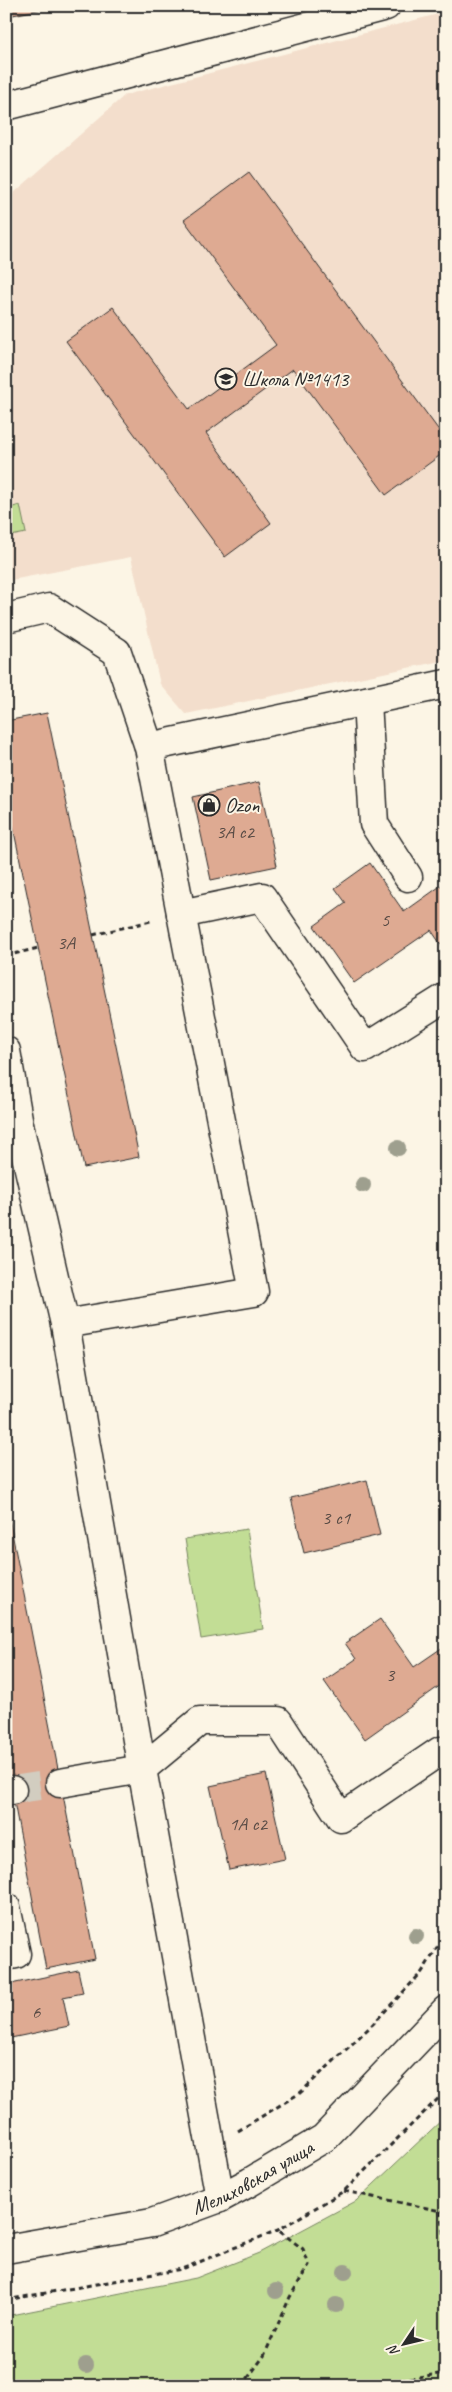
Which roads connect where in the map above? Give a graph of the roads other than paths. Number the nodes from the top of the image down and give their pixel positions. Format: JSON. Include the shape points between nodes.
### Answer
{"nodes":[{"id":1,"x":386,"y":6,"type":"edge"},
{"id":2,"x":334,"y":12,"type":"edge"},
{"id":3,"x":6,"y":106,"type":"edge"},
{"id":4,"x":6,"y":618,"type":"edge"},
{"id":5,"x":446,"y":684,"type":"edge"},
{"id":6,"x":367,"y":701,"type":"junction"},
{"id":7,"x":149,"y":746,"type":"junction"},
{"id":8,"x":408,"y":876,"type":"dead end"},
{"id":9,"x":181,"y":914,"type":"junction"},
{"id":10,"x":446,"y":997,"type":"edge"},
{"id":11,"x":6,"y":1051,"type":"edge"},
{"id":12,"x":13,"y":1132,"type":"edge"},
{"id":13,"x":65,"y":1324,"type":"junction"},
{"id":14,"x":440,"y":1751,"type":"dead end"},
{"id":15,"x":142,"y":1769,"type":"junction"},
{"id":16,"x":60,"y":1782,"type":"tunnel mouth"},
{"id":17,"x":6,"y":1907,"type":"edge"},
{"id":18,"x":6,"y":1956,"type":"edge"},
{"id":19,"x":446,"y":2010,"type":"edge"},
{"id":20,"x":220,"y":2198,"type":"junction"},
{"id":21,"x":6,"y":2249,"type":"edge"}],
"edges":[{"from":1,"to":2,"type":"street"},
{"from":2,"to":3,"type":"street"},
{"from":4,"to":7,"type":"street","via":[[49,608],[117,652]]},
{"from":5,"to":6,"type":"street"},
{"from":6,"to":7,"type":"street"},
{"from":6,"to":8,"type":"street","via":[[374,824]]},
{"from":7,"to":9,"type":"street"},
{"from":9,"to":10,"type":"street","via":[[262,897],[365,1048]]},
{"from":9,"to":13,"type":"street","via":[[254,1292]]},
{"from":11,"to":12,"type":"street"},
{"from":12,"to":13,"type":"street"},
{"from":13,"to":15,"type":"street"},
{"from":14,"to":15,"type":"street","via":[[341,1818],[278,1721],[200,1721]]},
{"from":15,"to":16,"type":"street"},
{"from":15,"to":20,"type":"street"},
{"from":17,"to":18,"type":"street","via":[[16,1954]]},
{"from":19,"to":20,"type":"street","name":"Мелиховская улица","via":[[324,2138]]},
{"from":20,"to":21,"type":"street","name":"Мелиховская улица","via":[[152,2223]]}]}
